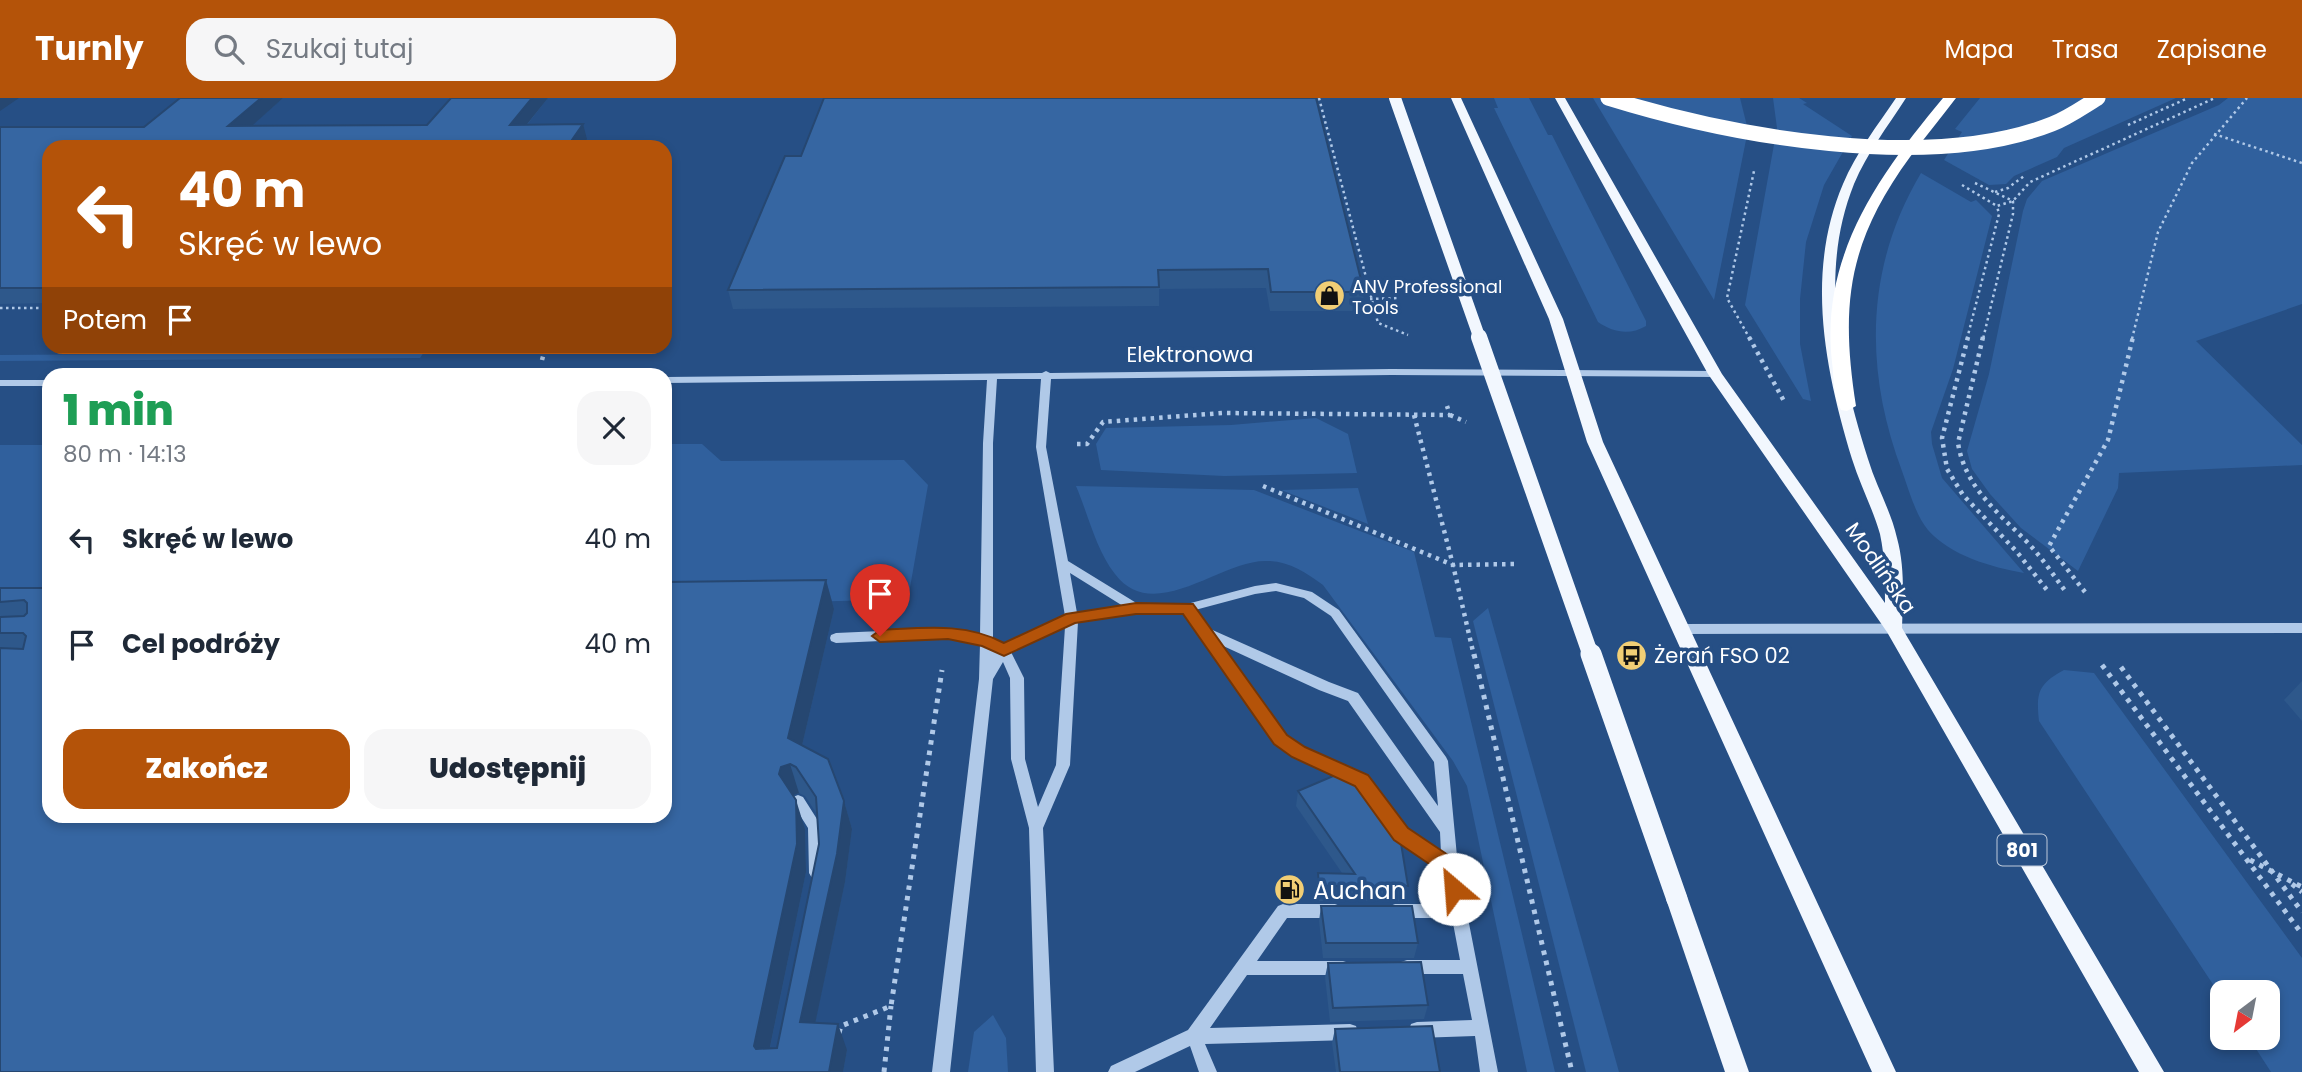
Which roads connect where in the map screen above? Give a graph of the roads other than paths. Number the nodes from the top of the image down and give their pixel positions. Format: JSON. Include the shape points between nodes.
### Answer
{"nodes":[{"id":1,"x":1395,"y":98,"type":"edge"},
{"id":2,"x":1456,"y":98,"type":"edge"},
{"id":3,"x":1560,"y":98,"type":"edge"},
{"id":4,"x":1608,"y":98,"type":"edge"},
{"id":5,"x":1901,"y":98,"type":"edge"},
{"id":6,"x":1950,"y":98,"type":"edge"},
{"id":7,"x":2098,"y":98,"type":"edge"},
{"id":8,"x":1046,"y":374,"type":"junction"},
{"id":9,"x":1575,"y":374,"type":"junction"},
{"id":10,"x":1715,"y":374,"type":"junction"},
{"id":11,"x":992,"y":375,"type":"junction"},
{"id":12,"x":672,"y":380,"type":"edge"},
{"id":13,"x":0,"y":383,"type":"edge"},
{"id":14,"x":42,"y":383,"type":"edge"},
{"id":15,"x":1847,"y":406,"type":"junction"},
{"id":16,"x":1062,"y":563,"type":"junction"},
{"id":17,"x":1136,"y":608,"type":"junction"},
{"id":18,"x":1187,"y":608,"type":"junction"},
{"id":19,"x":1072,"y":618,"type":"junction"},
{"id":20,"x":1893,"y":628,"type":"junction"},
{"id":21,"x":2302,"y":628,"type":"edge"},
{"id":22,"x":1681,"y":629,"type":"junction"},
{"id":23,"x":1203,"y":631,"type":"junction"},
{"id":24,"x":836,"y":638,"type":"dead end"},
{"id":25,"x":986,"y":641,"type":"junction"},
{"id":26,"x":1004,"y":650,"type":"junction"},
{"id":27,"x":986,"y":679,"type":"junction"},
{"id":28,"x":798,"y":801,"type":"edge"},
{"id":29,"x":1036,"y":828,"type":"junction"},
{"id":30,"x":1447,"y":831,"type":"junction"},
{"id":31,"x":1450,"y":867,"type":"junction"},
{"id":32,"x":814,"y":885,"type":"edge"},
{"id":33,"x":1350,"y":911,"type":"edge"},
{"id":34,"x":1377,"y":911,"type":"edge"},
{"id":35,"x":1458,"y":911,"type":"junction"},
{"id":36,"x":1362,"y":967,"type":"edge"},
{"id":37,"x":1389,"y":967,"type":"edge"},
{"id":38,"x":1469,"y":967,"type":"junction"},
{"id":39,"x":1242,"y":968,"type":"junction"},
{"id":40,"x":1482,"y":1028,"type":"junction"},
{"id":41,"x":1372,"y":1031,"type":"edge"},
{"id":42,"x":1399,"y":1031,"type":"edge"},
{"id":43,"x":1194,"y":1036,"type":"junction"},
{"id":44,"x":941,"y":1072,"type":"edge"},
{"id":45,"x":1045,"y":1072,"type":"edge"},
{"id":46,"x":1117,"y":1072,"type":"edge"},
{"id":47,"x":1208,"y":1072,"type":"edge"},
{"id":48,"x":1489,"y":1072,"type":"edge"},
{"id":49,"x":1737,"y":1072,"type":"edge"},
{"id":50,"x":1884,"y":1072,"type":"edge"},
{"id":51,"x":2152,"y":1072,"type":"edge"}],
"edges":[{"from":1,"to":49,"type":"main road","bridge":true},
{"from":2,"to":9,"type":"main road","via":[[1556,319]]},
{"from":3,"to":10,"type":"main road","name":"Modlińska","number":"801"},
{"from":4,"to":7,"type":"highway","bridge":true,"via":[[1729,130],[1880,146],[1965,143],[2025,133],[2066,119]]},
{"from":5,"to":15,"type":"main road","via":[[1856,169],[1834,232],[1829,331]]},
{"from":6,"to":15,"type":"highway","via":[[1884,182],[1849,253],[1839,321]]},
{"from":8,"to":9,"type":"street","name":"Elektronowa"},
{"from":8,"to":11,"type":"street","name":"Elektronowa"},
{"from":8,"to":16,"type":"street","via":[[1041,447]]},
{"from":9,"to":10,"type":"street","name":"Elektronowa"},
{"from":9,"to":22,"type":"main road","via":[[1595,442]]},
{"from":10,"to":20,"type":"main road","name":"Modlińska","number":"801"},
{"from":11,"to":12,"type":"street","name":"Elektronowa"},
{"from":11,"to":25,"type":"street"},
{"from":13,"to":14,"type":"street"},
{"from":15,"to":20,"type":"main road","via":[[1891,546]]},
{"from":16,"to":17,"type":"street"},
{"from":16,"to":19,"type":"street"},
{"from":17,"to":18,"type":"street"},
{"from":17,"to":19,"type":"street"},
{"from":18,"to":23,"type":"street"},
{"from":18,"to":30,"type":"street","via":[[1276,587],[1308,595],[1335,613],[1441,761]]},
{"from":19,"to":26,"type":"street"},
{"from":19,"to":29,"type":"street","via":[[1063,765]]},
{"from":20,"to":21,"type":"street"},
{"from":20,"to":22,"type":"street"},
{"from":20,"to":51,"type":"main road","name":"Modlińska","number":"801"},
{"from":22,"to":50,"type":"main road"},
{"from":23,"to":30,"type":"street","via":[[1353,697]]},
{"from":23,"to":31,"type":"street","via":[[1280,740],[1361,780],[1401,834]]},
{"from":24,"to":25,"type":"street","via":[[948,633]]},
{"from":25,"to":26,"type":"street"},
{"from":25,"to":27,"type":"street"},
{"from":26,"to":27,"type":"street"},
{"from":26,"to":29,"type":"street","via":[[1017,678],[1018,760]]},
{"from":27,"to":44,"type":"street"},
{"from":28,"to":32,"type":"lane","via":[[815,827]]},
{"from":29,"to":45,"type":"street"},
{"from":30,"to":31,"type":"street"},
{"from":31,"to":35,"type":"street"},
{"from":33,"to":39,"type":"street","via":[[1283,911]]},
{"from":34,"to":35,"type":"street"},
{"from":35,"to":38,"type":"street"},
{"from":36,"to":39,"type":"street"},
{"from":37,"to":38,"type":"street"},
{"from":38,"to":40,"type":"street"},
{"from":39,"to":43,"type":"street"},
{"from":40,"to":42,"type":"street"},
{"from":40,"to":48,"type":"street"},
{"from":41,"to":43,"type":"street"},
{"from":43,"to":46,"type":"street"},
{"from":43,"to":47,"type":"street"}]}
